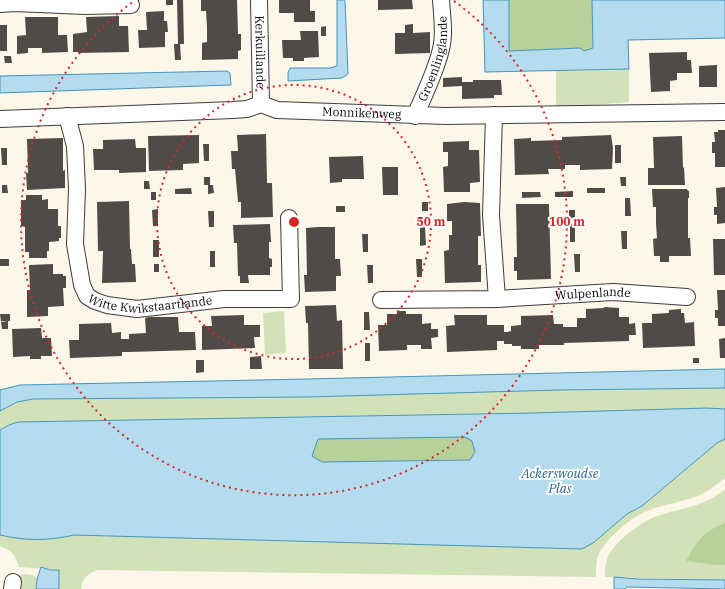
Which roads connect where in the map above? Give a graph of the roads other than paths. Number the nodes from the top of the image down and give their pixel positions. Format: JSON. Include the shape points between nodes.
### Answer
{"nodes":[{"id":1,"x":259,"y":0,"type":"edge"},
{"id":2,"x":442,"y":0,"type":"edge"},
{"id":3,"x":86,"y":3,"type":"edge"},
{"id":4,"x":0,"y":4,"type":"edge"},
{"id":5,"x":131,"y":5,"type":"dead end"},
{"id":6,"x":261,"y":104,"type":"junction"},
{"id":7,"x":725,"y":112,"type":"edge"},
{"id":8,"x":494,"y":115,"type":"junction"},
{"id":9,"x":67,"y":116,"type":"junction"},
{"id":10,"x":415,"y":116,"type":"junction"},
{"id":11,"x":0,"y":119,"type":"edge"},
{"id":12,"x":289,"y":218,"type":"dead end"},
{"id":13,"x":687,"y":297,"type":"dead end"},
{"id":14,"x":498,"y":299,"type":"junction"},
{"id":15,"x":381,"y":300,"type":"dead end"}],
"edges":[{"from":1,"to":6,"type":"street","name":"Kerkuillande"},
{"from":2,"to":10,"type":"street","name":"Groenlinglande","via":[[442,49]]},
{"from":3,"to":4,"type":"street"},
{"from":3,"to":5,"type":"street"},
{"from":6,"to":9,"type":"street","via":[[233,110]]},
{"from":6,"to":10,"type":"street","name":"Monnikenweg","via":[[277,110]]},
{"from":7,"to":8,"type":"street","name":"Monnikenweg"},
{"from":8,"to":10,"type":"street","name":"Monnikenweg"},
{"from":8,"to":14,"type":"street","via":[[491,215]]},
{"from":9,"to":11,"type":"street"},
{"from":9,"to":12,"type":"street","name":"Witte Kwikstaartlande","via":[[75,146],[78,189],[75,244],[82,285],[87,296],[96,301],[136,309],[224,299],[291,299]]},
{"from":13,"to":14,"type":"street","name":"Wulpenlande","via":[[613,292]]},
{"from":14,"to":15,"type":"street","name":"Wulpenlande"}]}
